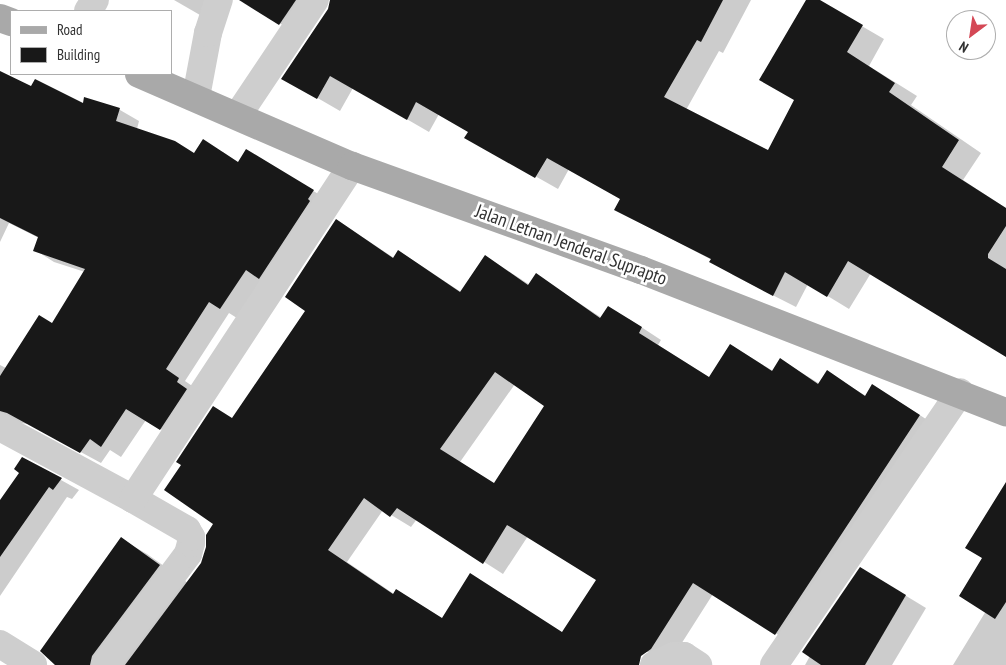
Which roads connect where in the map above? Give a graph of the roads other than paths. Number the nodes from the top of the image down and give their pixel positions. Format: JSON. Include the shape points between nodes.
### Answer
{"nodes":[{"id":1,"x":219,"y":0,"type":"edge"},
{"id":2,"x":315,"y":0,"type":"edge"},
{"id":3,"x":141,"y":75,"type":"edge"},
{"id":4,"x":196,"y":97,"type":"junction"},
{"id":5,"x":238,"y":115,"type":"junction"},
{"id":6,"x":352,"y":166,"type":"junction"},
{"id":7,"x":960,"y":392,"type":"junction"},
{"id":8,"x":1006,"y":412,"type":"edge"},
{"id":9,"x":0,"y":428,"type":"edge"},
{"id":10,"x":133,"y":499,"type":"junction"},
{"id":11,"x":0,"y":644,"type":"edge"},
{"id":12,"x":32,"y":665,"type":"edge"},
{"id":13,"x":105,"y":665,"type":"edge"},
{"id":14,"x":654,"y":665,"type":"edge"},
{"id":15,"x":698,"y":665,"type":"edge"},
{"id":16,"x":774,"y":665,"type":"edge"}],
"edges":[{"from":1,"to":4,"type":"street","via":[[208,33]]},
{"from":2,"to":5,"type":"street"},
{"from":3,"to":4,"type":"main road","name":"Jalan Letnan Jenderal Suprapto"},
{"from":4,"to":5,"type":"main road","name":"Jalan Letnan Jenderal Suprapto"},
{"from":5,"to":6,"type":"main road","name":"Jalan Letnan Jenderal Suprapto"},
{"from":6,"to":7,"type":"main road","name":"Jalan Letnan Jenderal Suprapto","via":[[641,270]]},
{"from":6,"to":10,"type":"street"},
{"from":7,"to":8,"type":"main road","name":"Jalan Letnan Jenderal Suprapto"},
{"from":7,"to":16,"type":"street"},
{"from":9,"to":10,"type":"street"},
{"from":10,"to":13,"type":"street","via":[[187,530],[191,543],[188,554]]},
{"from":11,"to":12,"type":"street"},
{"from":14,"to":15,"type":"street","via":[[674,656],[684,656]]}]}
